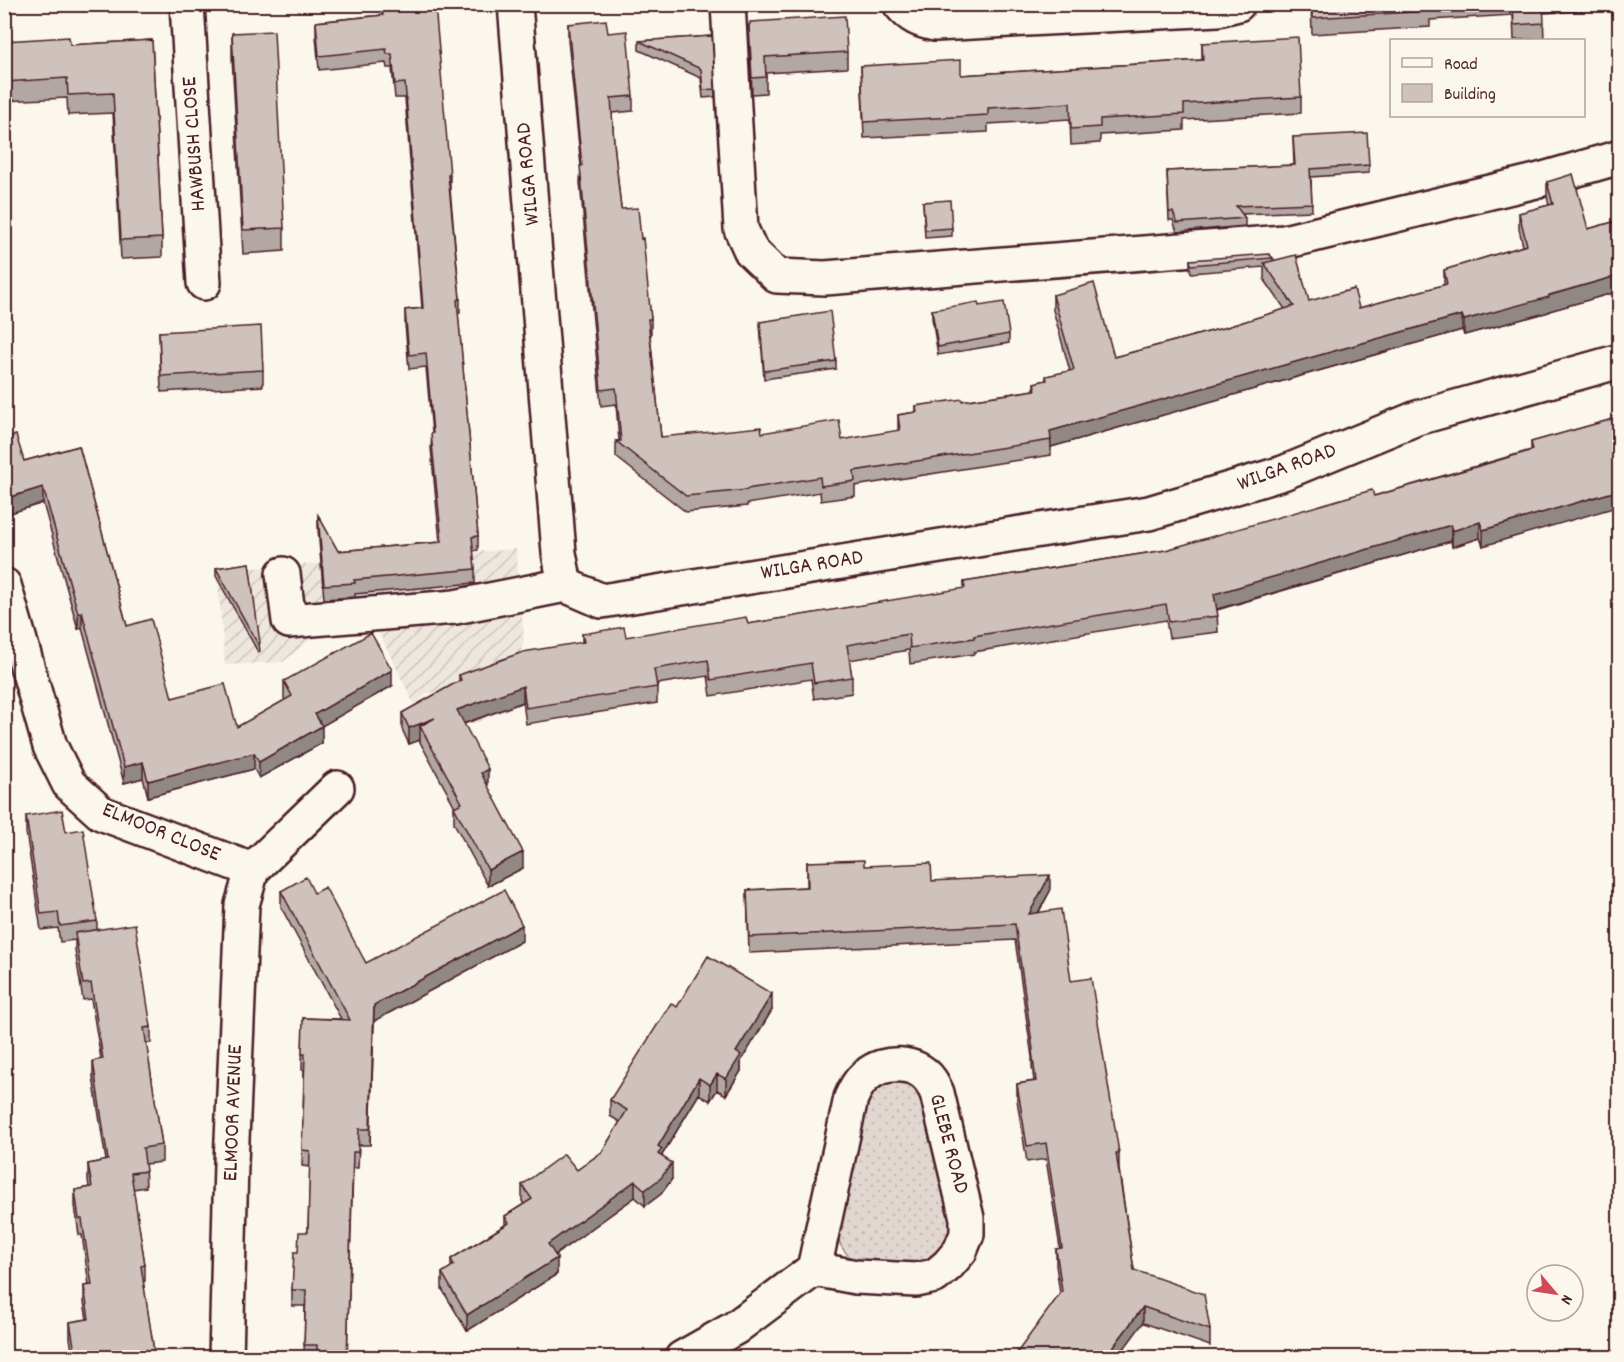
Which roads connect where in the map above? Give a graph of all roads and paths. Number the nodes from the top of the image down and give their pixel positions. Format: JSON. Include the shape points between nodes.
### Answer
{"nodes":[{"id":1,"x":187,"y":4,"type":"edge"},
{"id":2,"x":515,"y":4,"type":"edge"},
{"id":3,"x":728,"y":4,"type":"edge"},
{"id":4,"x":900,"y":4,"type":"edge"},
{"id":5,"x":1238,"y":4,"type":"edge"},
{"id":6,"x":1620,"y":157,"type":"edge"},
{"id":7,"x":204,"y":283,"type":"dead end"},
{"id":8,"x":1620,"y":361,"type":"edge"},
{"id":9,"x":283,"y":574,"type":"dead end"},
{"id":10,"x":4,"y":585,"type":"edge"},
{"id":11,"x":565,"y":585,"type":"junction"},
{"id":12,"x":337,"y":789,"type":"dead end"},
{"id":13,"x":252,"y":870,"type":"junction"},
{"id":14,"x":814,"y":1269,"type":"junction"},
{"id":15,"x":226,"y":1358,"type":"edge"},
{"id":16,"x":682,"y":1358,"type":"edge"}],
"edges":[{"from":1,"to":7,"type":"street","name":"HAWBUSH CLOSE"},
{"from":2,"to":11,"type":"street","name":"WILGA ROAD","via":[[559,553]]},
{"from":3,"to":6,"type":"street","via":[[741,229],[751,251],[777,276],[825,278],[1284,242]]},
{"from":4,"to":5,"type":"street","via":[[908,14],[935,24],[1218,9]]},
{"from":8,"to":11,"type":"street","name":"WILGA ROAD","via":[[1417,418],[1283,473],[1149,513],[602,601]]},
{"from":9,"to":11,"type":"street","via":[[289,621],[454,607]]},
{"from":10,"to":13,"type":"street","name":"ELMOOR CLOSE","via":[[50,746],[69,784],[101,813]]},
{"from":12,"to":13,"type":"street"},
{"from":13,"to":15,"type":"street","name":"ELMOOR AVENUE","via":[[242,905]]},
{"from":14,"to":14,"type":"street","name":"GLEBE ROAD","via":[[851,1098],[858,1084],[882,1066],[917,1068],[930,1079],[937,1093],[967,1218],[967,1234],[960,1251],[935,1276],[916,1280],[856,1277]]},
{"from":14,"to":16,"type":"street","via":[[735,1328]]}]}
